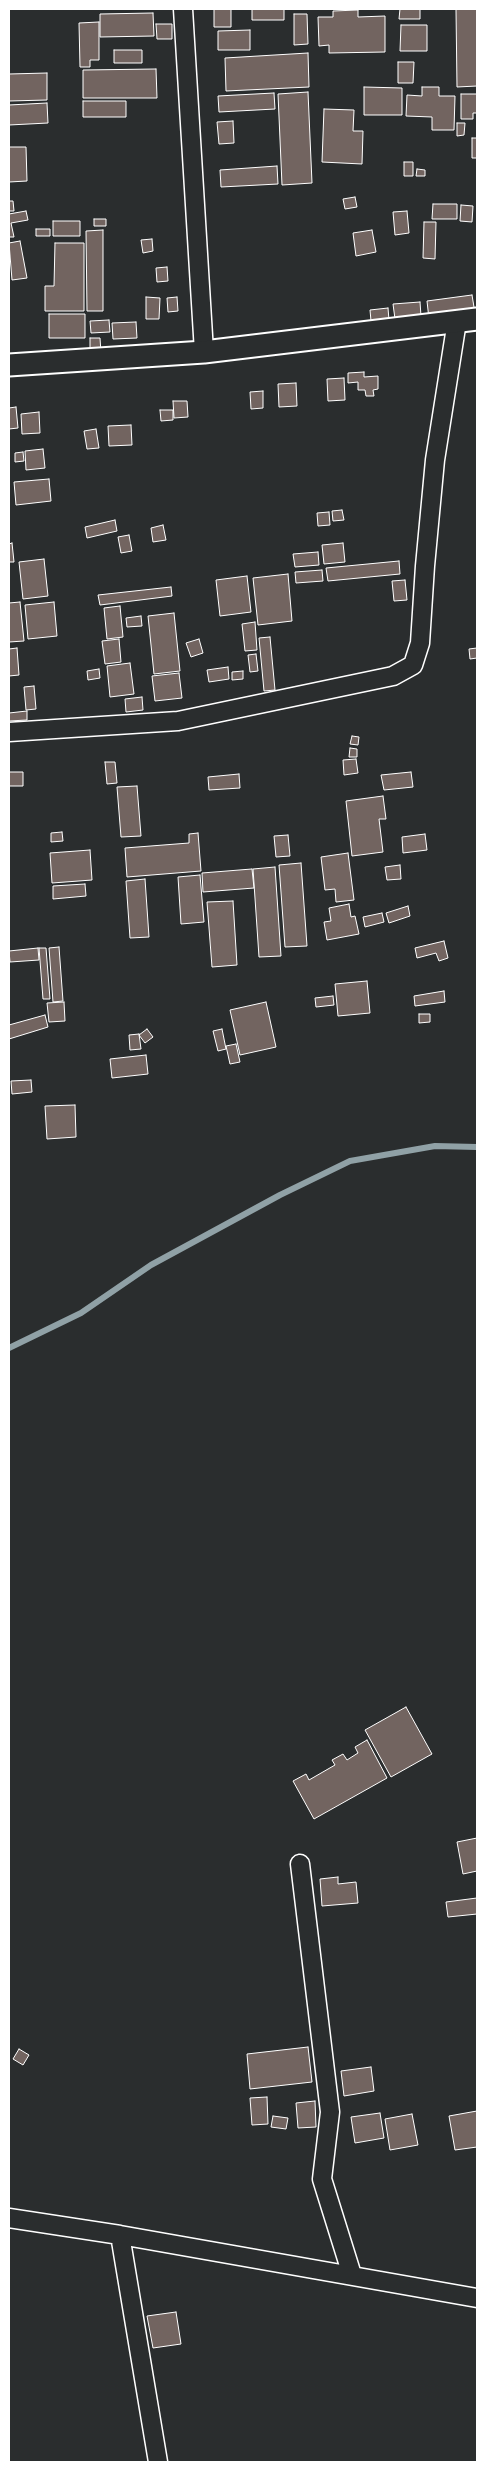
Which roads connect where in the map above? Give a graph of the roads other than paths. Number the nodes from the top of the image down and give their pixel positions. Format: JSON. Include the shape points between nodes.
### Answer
{"nodes":[{"id":1,"x":183,"y":9,"type":"edge"},
{"id":2,"x":467,"y":320,"type":"edge"},
{"id":3,"x":204,"y":352,"type":"junction"},
{"id":4,"x":9,"y":365,"type":"edge"},
{"id":5,"x":9,"y":732,"type":"edge"},
{"id":6,"x":300,"y":1864,"type":"dead end"},
{"id":7,"x":9,"y":2218,"type":"edge"},
{"id":8,"x":120,"y":2235,"type":"junction"},
{"id":9,"x":352,"y":2275,"type":"junction"},
{"id":10,"x":477,"y":2298,"type":"edge"},
{"id":11,"x":158,"y":2462,"type":"edge"}],
"edges":[{"from":1,"to":3,"type":"street"},
{"from":2,"to":3,"type":"street"},
{"from":2,"to":5,"type":"street","via":[[435,460],[420,643],[413,665],[393,676],[178,721]]},
{"from":3,"to":4,"type":"street"},
{"from":6,"to":9,"type":"street","via":[[330,2112],[322,2179]]},
{"from":7,"to":8,"type":"street"},
{"from":8,"to":9,"type":"street"},
{"from":8,"to":11,"type":"street"},
{"from":9,"to":10,"type":"street"}]}
